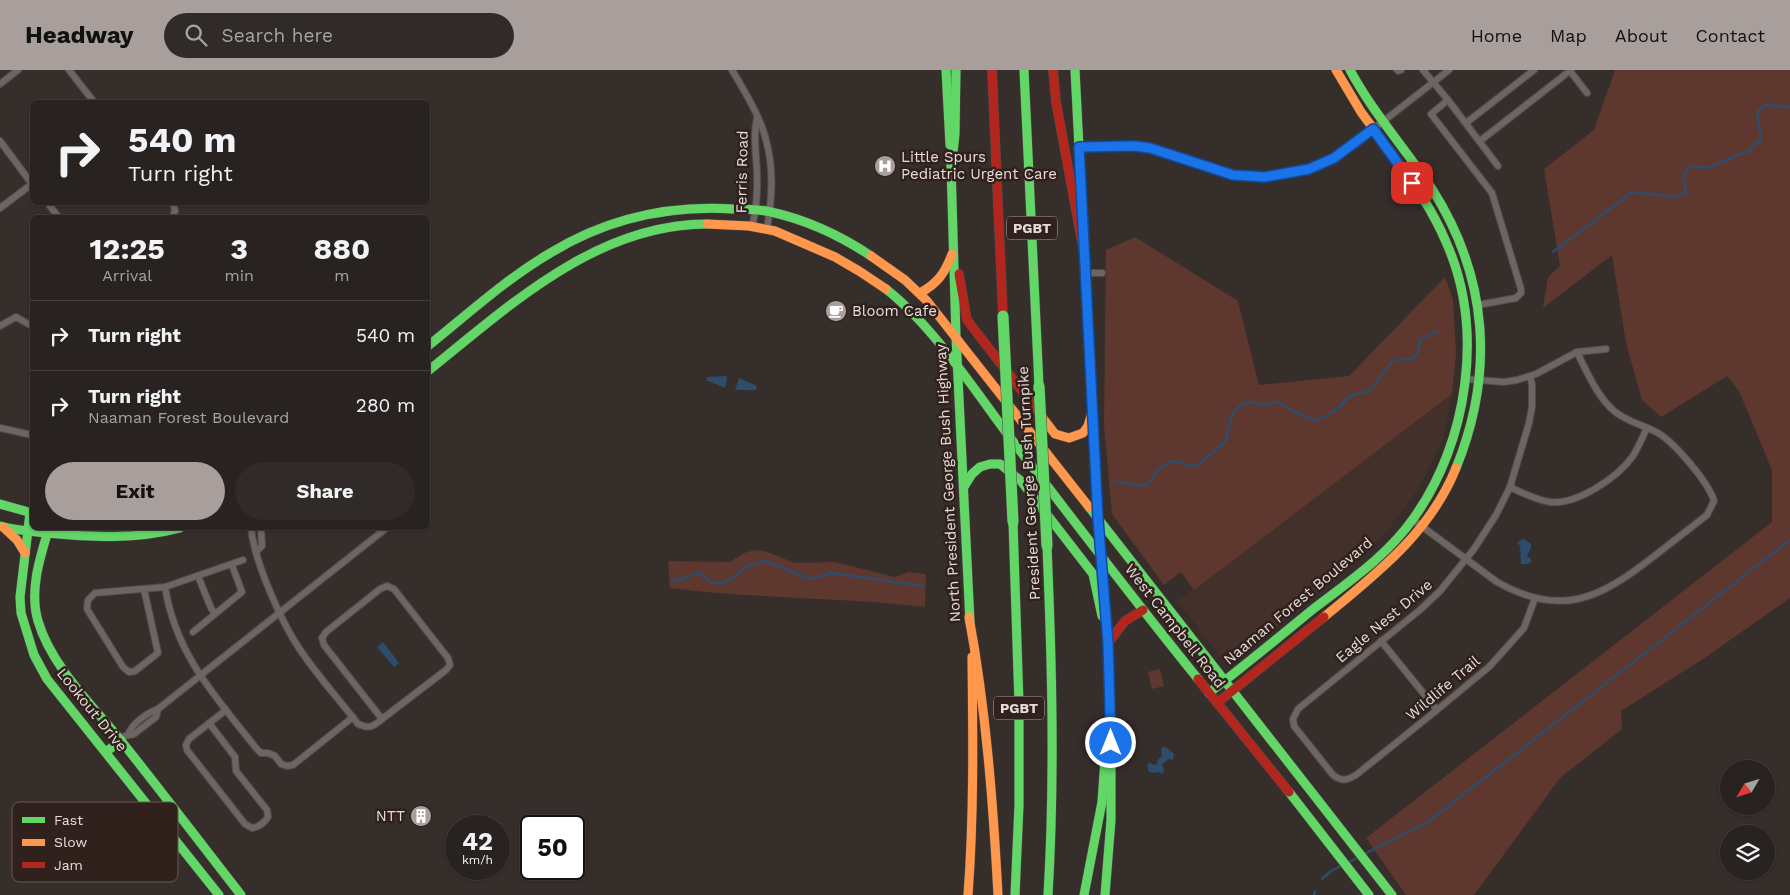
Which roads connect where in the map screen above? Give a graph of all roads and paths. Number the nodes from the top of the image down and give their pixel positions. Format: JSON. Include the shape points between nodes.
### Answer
{"nodes":[{"id":1,"x":18,"y":70,"type":"edge"},
{"id":2,"x":69,"y":70,"type":"edge"},
{"id":3,"x":732,"y":70,"type":"edge"},
{"id":4,"x":946,"y":70,"type":"edge"},
{"id":5,"x":956,"y":70,"type":"edge"},
{"id":6,"x":992,"y":70,"type":"edge"},
{"id":7,"x":1024,"y":70,"type":"edge"},
{"id":8,"x":1053,"y":70,"type":"edge"},
{"id":9,"x":1075,"y":70,"type":"edge"},
{"id":10,"x":1336,"y":70,"type":"edge"},
{"id":11,"x":1350,"y":70,"type":"edge"},
{"id":12,"x":1423,"y":70,"type":"edge"},
{"id":13,"x":1449,"y":70,"type":"edge"},
{"id":14,"x":1534,"y":70,"type":"edge"},
{"id":15,"x":1571,"y":70,"type":"edge"},
{"id":16,"x":1434,"y":82,"type":"junction"},
{"id":17,"x":0,"y":84,"type":"edge"},
{"id":18,"x":1588,"y":93,"type":"dead end"},
{"id":19,"x":92,"y":100,"type":"edge"},
{"id":20,"x":1448,"y":100,"type":"junction"},
{"id":21,"x":757,"y":118,"type":"junction"},
{"id":22,"x":1382,"y":121,"type":"junction"},
{"id":23,"x":1466,"y":123,"type":"junction"},
{"id":24,"x":1373,"y":129,"type":"junction"},
{"id":25,"x":0,"y":141,"type":"edge"},
{"id":26,"x":1480,"y":141,"type":"junction"},
{"id":27,"x":1079,"y":147,"type":"junction"},
{"id":28,"x":1498,"y":166,"type":"dead end"},
{"id":29,"x":952,"y":171,"type":"junction"},
{"id":30,"x":30,"y":181,"type":"edge"},
{"id":31,"x":30,"y":186,"type":"edge"},
{"id":32,"x":0,"y":208,"type":"edge"},
{"id":33,"x":756,"y":211,"type":"junction"},
{"id":34,"x":770,"y":212,"type":"junction"},
{"id":35,"x":752,"y":227,"type":"junction"},
{"id":36,"x":767,"y":228,"type":"junction"},
{"id":37,"x":954,"y":249,"type":"junction"},
{"id":38,"x":1084,"y":253,"type":"junction"},
{"id":39,"x":1102,"y":272,"type":"dead end"},
{"id":40,"x":1086,"y":273,"type":"junction"},
{"id":41,"x":920,"y":293,"type":"junction"},
{"id":42,"x":1478,"y":305,"type":"junction"},
{"id":43,"x":30,"y":325,"type":"edge"},
{"id":44,"x":0,"y":326,"type":"edge"},
{"id":45,"x":956,"y":337,"type":"junction"},
{"id":46,"x":430,"y":344,"type":"edge"},
{"id":47,"x":1606,"y":349,"type":"dead end"},
{"id":48,"x":1578,"y":352,"type":"junction"},
{"id":49,"x":430,"y":369,"type":"edge"},
{"id":50,"x":959,"y":370,"type":"junction"},
{"id":51,"x":1530,"y":376,"type":"junction"},
{"id":52,"x":1466,"y":379,"type":"junction"},
{"id":53,"x":1480,"y":380,"type":"junction"},
{"id":54,"x":1093,"y":408,"type":"junction"},
{"id":55,"x":0,"y":428,"type":"edge"},
{"id":56,"x":1646,"y":428,"type":"junction"},
{"id":57,"x":30,"y":436,"type":"edge"},
{"id":58,"x":964,"y":487,"type":"junction"},
{"id":59,"x":1510,"y":487,"type":"junction"},
{"id":60,"x":0,"y":504,"type":"edge"},
{"id":61,"x":30,"y":510,"type":"edge"},
{"id":62,"x":30,"y":518,"type":"edge"},
{"id":63,"x":1098,"y":519,"type":"junction"},
{"id":64,"x":1412,"y":520,"type":"junction"},
{"id":65,"x":1,"y":527,"type":"edge"},
{"id":66,"x":1422,"y":527,"type":"junction"},
{"id":67,"x":48,"y":530,"type":"edge"},
{"id":68,"x":171,"y":530,"type":"edge"},
{"id":69,"x":251,"y":530,"type":"edge"},
{"id":70,"x":261,"y":530,"type":"edge"},
{"id":71,"x":384,"y":530,"type":"dead end"},
{"id":72,"x":27,"y":531,"type":"junction"},
{"id":73,"x":256,"y":552,"type":"junction"},
{"id":74,"x":25,"y":553,"type":"junction"},
{"id":75,"x":1101,"y":557,"type":"junction"},
{"id":76,"x":1466,"y":559,"type":"junction"},
{"id":77,"x":243,"y":560,"type":"dead end"},
{"id":78,"x":232,"y":565,"type":"junction"},
{"id":79,"x":198,"y":576,"type":"junction"},
{"id":80,"x":1348,"y":582,"type":"junction"},
{"id":81,"x":165,"y":587,"type":"junction"},
{"id":82,"x":144,"y":589,"type":"junction"},
{"id":83,"x":1535,"y":598,"type":"junction"},
{"id":84,"x":1143,"y":610,"type":"junction"},
{"id":85,"x":1332,"y":610,"type":"junction"},
{"id":86,"x":279,"y":613,"type":"junction"},
{"id":87,"x":215,"y":614,"type":"junction"},
{"id":88,"x":969,"y":617,"type":"junction"},
{"id":89,"x":193,"y":632,"type":"dead end"},
{"id":90,"x":1381,"y":642,"type":"junction"},
{"id":91,"x":1108,"y":643,"type":"junction"},
{"id":92,"x":200,"y":676,"type":"junction"},
{"id":93,"x":1224,"y":681,"type":"junction"},
{"id":94,"x":1232,"y":691,"type":"junction"},
{"id":95,"x":1209,"y":693,"type":"junction"},
{"id":96,"x":1217,"y":703,"type":"junction"},
{"id":97,"x":226,"y":710,"type":"junction"},
{"id":98,"x":1438,"y":710,"type":"junction"},
{"id":99,"x":352,"y":717,"type":"junction"},
{"id":100,"x":382,"y":720,"type":"junction"},
{"id":101,"x":209,"y":723,"type":"junction"},
{"id":102,"x":1111,"y":724,"type":"junction"},
{"id":103,"x":124,"y":737,"type":"junction"},
{"id":104,"x":106,"y":752,"type":"junction"},
{"id":105,"x":1347,"y":780,"type":"joint"},
{"id":106,"x":145,"y":802,"type":"edge"},
{"id":107,"x":172,"y":802,"type":"edge"},
{"id":108,"x":178,"y":810,"type":"edge"},
{"id":109,"x":178,"y":843,"type":"edge"},
{"id":110,"x":225,"y":874,"type":"junction"},
{"id":111,"x":211,"y":885,"type":"junction"},
{"id":112,"x":219,"y":895,"type":"edge"},
{"id":113,"x":241,"y":895,"type":"edge"},
{"id":114,"x":968,"y":895,"type":"edge"},
{"id":115,"x":998,"y":895,"type":"edge"},
{"id":116,"x":1015,"y":895,"type":"edge"},
{"id":117,"x":1048,"y":895,"type":"edge"},
{"id":118,"x":1084,"y":895,"type":"edge"},
{"id":119,"x":1105,"y":895,"type":"edge"},
{"id":120,"x":1369,"y":895,"type":"edge"},
{"id":121,"x":1392,"y":895,"type":"edge"}],
"edges":[{"from":1,"to":17,"type":"street"},
{"from":2,"to":19,"type":"street"},
{"from":3,"to":21,"type":"street","name":"Ferris Road"},
{"from":4,"to":29,"type":"main road","name":"North President George Bush Highway"},
{"from":5,"to":29,"type":"main road"},
{"from":6,"to":116,"type":"main road","name":"President George Bush Turnpike","number":"PGBT","bridge":true,"via":[[1019,704]]},
{"from":7,"to":117,"type":"main road","name":"President George Bush Turnpike","number":"PGBT","bridge":true,"via":[[1054,742]]},
{"from":8,"to":38,"type":"main road"},
{"from":9,"to":27,"type":"main road"},
{"from":10,"to":24,"type":"main road","name":"Naaman Forest Boulevard"},
{"from":11,"to":22,"type":"main road","name":"Naaman Forest Boulevard"},
{"from":12,"to":16,"type":"street"},
{"from":13,"to":16,"type":"street"},
{"from":14,"to":23,"type":"street"},
{"from":15,"to":18,"type":"street"},
{"from":15,"to":26,"type":"street"},
{"from":16,"to":20,"type":"street"},
{"from":16,"to":22,"type":"street"},
{"from":20,"to":23,"type":"street"},
{"from":20,"to":42,"type":"street","via":[[1431,114],[1492,193],[1521,289],[1516,298]]},
{"from":21,"to":33,"type":"street","name":"Ferris Road","via":[[754,131]]},
{"from":21,"to":34,"type":"street","name":"Ferris Road","via":[[766,139],[772,190]]},
{"from":22,"to":24,"type":"street"},
{"from":22,"to":42,"type":"main road","name":"Naaman Forest Boulevard","via":[[1444,208],[1466,258]]},
{"from":23,"to":26,"type":"street"},
{"from":24,"to":27,"type":"street","via":[[1334,158],[1309,169],[1265,177],[1233,175],[1150,148]]},
{"from":24,"to":52,"type":"main road","name":"Naaman Forest Boulevard","via":[[1429,206],[1446,244],[1460,283],[1467,324]]},
{"from":25,"to":30,"type":"street"},
{"from":26,"to":28,"type":"street"},
{"from":27,"to":38,"type":"main road"},
{"from":29,"to":37,"type":"main road","name":"North President George Bush Highway"},
{"from":31,"to":32,"type":"street"},
{"from":33,"to":34,"type":"main road"},
{"from":33,"to":35,"type":"street","name":"Ferris Road"},
{"from":33,"to":46,"type":"main road","via":[[714,207],[667,210],[611,224],[580,236],[520,274]]},
{"from":34,"to":36,"type":"street","name":"Ferris Road"},
{"from":34,"to":41,"type":"main road","via":[[813,225],[844,239]]},
{"from":35,"to":36,"type":"main road","name":"West Campbell Road"},
{"from":35,"to":49,"type":"main road","name":"West Campbell Road","via":[[677,226],[608,245],[549,277]]},
{"from":36,"to":50,"type":"main road","name":"West Campbell Road","via":[[828,252],[892,294],[925,327]]},
{"from":37,"to":41,"type":"main road","via":[[942,278]]},
{"from":37,"to":45,"type":"main road","name":"North President George Bush Highway"},
{"from":37,"to":54,"type":"main road","via":[[967,320],[1055,434],[1068,438],[1083,434]]},
{"from":38,"to":40,"type":"main road"},
{"from":39,"to":40,"type":"street"},
{"from":40,"to":54,"type":"main road"},
{"from":41,"to":45,"type":"main road"},
{"from":42,"to":53,"type":"main road","name":"Naaman Forest Boulevard"},
{"from":43,"to":44,"type":"street","via":[[16,317]]},
{"from":45,"to":50,"type":"main road","name":"North President George Bush Highway"},
{"from":45,"to":63,"type":"main road"},
{"from":47,"to":48,"type":"street"},
{"from":48,"to":51,"type":"street"},
{"from":48,"to":56,"type":"street","via":[[1608,405],[1622,418]]},
{"from":50,"to":58,"type":"main road","name":"North President George Bush Highway"},
{"from":50,"to":75,"type":"main road","name":"West Campbell Road"},
{"from":51,"to":53,"type":"street","via":[[1504,382]]},
{"from":51,"to":59,"type":"street","name":"Eagle Nest Drive","via":[[1532,407]]},
{"from":52,"to":53,"type":"street"},
{"from":52,"to":64,"type":"main road","name":"Naaman Forest Boulevard","via":[[1463,402],[1444,465]]},
{"from":53,"to":66,"type":"main road","name":"Naaman Forest Boulevard","via":[[1468,434],[1454,476]]},
{"from":54,"to":63,"type":"main road"},
{"from":55,"to":57,"type":"street"},
{"from":56,"to":59,"type":"street","via":[[1625,465],[1579,497],[1551,502]]},
{"from":56,"to":83,"type":"street","via":[[1670,441],[1711,492],[1714,501],[1707,515],[1616,584],[1573,600]]},
{"from":58,"to":88,"type":"main road","name":"North President George Bush Highway"},
{"from":58,"to":91,"type":"main road","via":[[980,467],[990,464],[1000,464],[1021,481],[1092,574]]},
{"from":59,"to":76,"type":"street","name":"Eagle Nest Drive","via":[[1496,515]]},
{"from":60,"to":61,"type":"main road"},
{"from":62,"to":72,"type":"main road","name":"Lookout Drive"},
{"from":63,"to":75,"type":"main road"},
{"from":63,"to":93,"type":"main road","name":"West Campbell Road"},
{"from":64,"to":66,"type":"street"},
{"from":64,"to":80,"type":"main road","name":"Naaman Forest Boulevard"},
{"from":65,"to":72,"type":"main road"},
{"from":65,"to":74,"type":"main road","via":[[17,540]]},
{"from":66,"to":76,"type":"street"},
{"from":66,"to":85,"type":"main road","name":"Naaman Forest Boulevard","via":[[1373,578]]},
{"from":67,"to":68,"type":"main road","via":[[106,538]]},
{"from":67,"to":72,"type":"main road"},
{"from":67,"to":103,"type":"main road","name":"Lookout Drive","via":[[35,598],[42,633],[55,658]]},
{"from":69,"to":73,"type":"street"},
{"from":70,"to":73,"type":"street","via":[[262,546]]},
{"from":71,"to":86,"type":"street"},
{"from":72,"to":74,"type":"main road","name":"Lookout Drive"},
{"from":73,"to":86,"type":"street"},
{"from":74,"to":104,"type":"main road","name":"Lookout Drive","via":[[21,613],[34,655],[47,679]]},
{"from":75,"to":84,"type":"main road","name":"West Campbell Road"},
{"from":75,"to":91,"type":"main road"},
{"from":76,"to":83,"type":"street","via":[[1496,582]]},
{"from":76,"to":90,"type":"street","name":"Eagle Nest Drive","via":[[1440,591]]},
{"from":77,"to":78,"type":"street"},
{"from":78,"to":79,"type":"street"},
{"from":78,"to":87,"type":"street","via":[[242,592]]},
{"from":79,"to":81,"type":"street"},
{"from":79,"to":87,"type":"street"},
{"from":80,"to":85,"type":"main road","via":[[1345,593]]},
{"from":80,"to":93,"type":"main road","name":"Naaman Forest Boulevard"},
{"from":81,"to":82,"type":"street"},
{"from":81,"to":92,"type":"street","via":[[177,634]]},
{"from":82,"to":82,"type":"street","via":[[158,653],[129,672],[122,667],[87,609],[88,600],[95,594]]},
{"from":83,"to":98,"type":"street","name":"Wildlife Trail","via":[[1524,628],[1514,641]]},
{"from":84,"to":91,"type":"main road","via":[[1125,621]]},
{"from":84,"to":95,"type":"main road","name":"West Campbell Road"},
{"from":85,"to":94,"type":"main road","name":"Naaman Forest Boulevard"},
{"from":86,"to":92,"type":"street"},
{"from":86,"to":99,"type":"street","via":[[297,646]]},
{"from":87,"to":89,"type":"street"},
{"from":88,"to":114,"type":"main road","name":"North President George Bush Highway","via":[[973,730]]},
{"from":88,"to":115,"type":"main road","via":[[987,738]]},
{"from":90,"to":98,"type":"street"},
{"from":90,"to":105,"type":"street","name":"Eagle Nest Drive","via":[[1298,709],[1293,719],[1294,726],[1333,775]]},
{"from":91,"to":102,"type":"main road"},
{"from":92,"to":97,"type":"street"},
{"from":92,"to":103,"type":"street","via":[[151,711]]},
{"from":93,"to":94,"type":"main road","name":"West Campbell Road"},
{"from":93,"to":95,"type":"main road","name":"Naaman Forest Boulevard"},
{"from":94,"to":96,"type":"main road","name":"Naaman Forest Boulevard"},
{"from":94,"to":121,"type":"main road","name":"West Campbell Road"},
{"from":95,"to":96,"type":"main road","name":"West Campbell Road"},
{"from":96,"to":120,"type":"main road","name":"West Campbell Road"},
{"from":97,"to":99,"type":"street","via":[[261,753],[275,756],[287,766],[293,765]]},
{"from":97,"to":101,"type":"street"},
{"from":98,"to":105,"type":"street","name":"Wildlife Trail"},
{"from":99,"to":100,"type":"street","via":[[366,728]]},
{"from":100,"to":100,"type":"street","via":[[450,665],[448,658],[394,589],[388,586],[380,589],[322,638],[324,645]]},
{"from":101,"to":101,"type":"street","via":[[189,739],[187,750],[245,824],[258,827],[268,817],[267,810],[236,771],[235,756]]},
{"from":102,"to":118,"type":"main road","via":[[1106,745],[1102,802]]},
{"from":102,"to":119,"type":"main road"},
{"from":103,"to":104,"type":"main road"},
{"from":103,"to":107,"type":"main road","name":"Lookout Drive"},
{"from":104,"to":106,"type":"main road","name":"Lookout Drive"},
{"from":108,"to":110,"type":"main road","name":"Lookout Drive"},
{"from":109,"to":111,"type":"main road","name":"Lookout Drive"},
{"from":110,"to":111,"type":"main road"},
{"from":110,"to":113,"type":"main road","name":"Lookout Drive"},
{"from":111,"to":112,"type":"main road","name":"Lookout Drive"}]}
